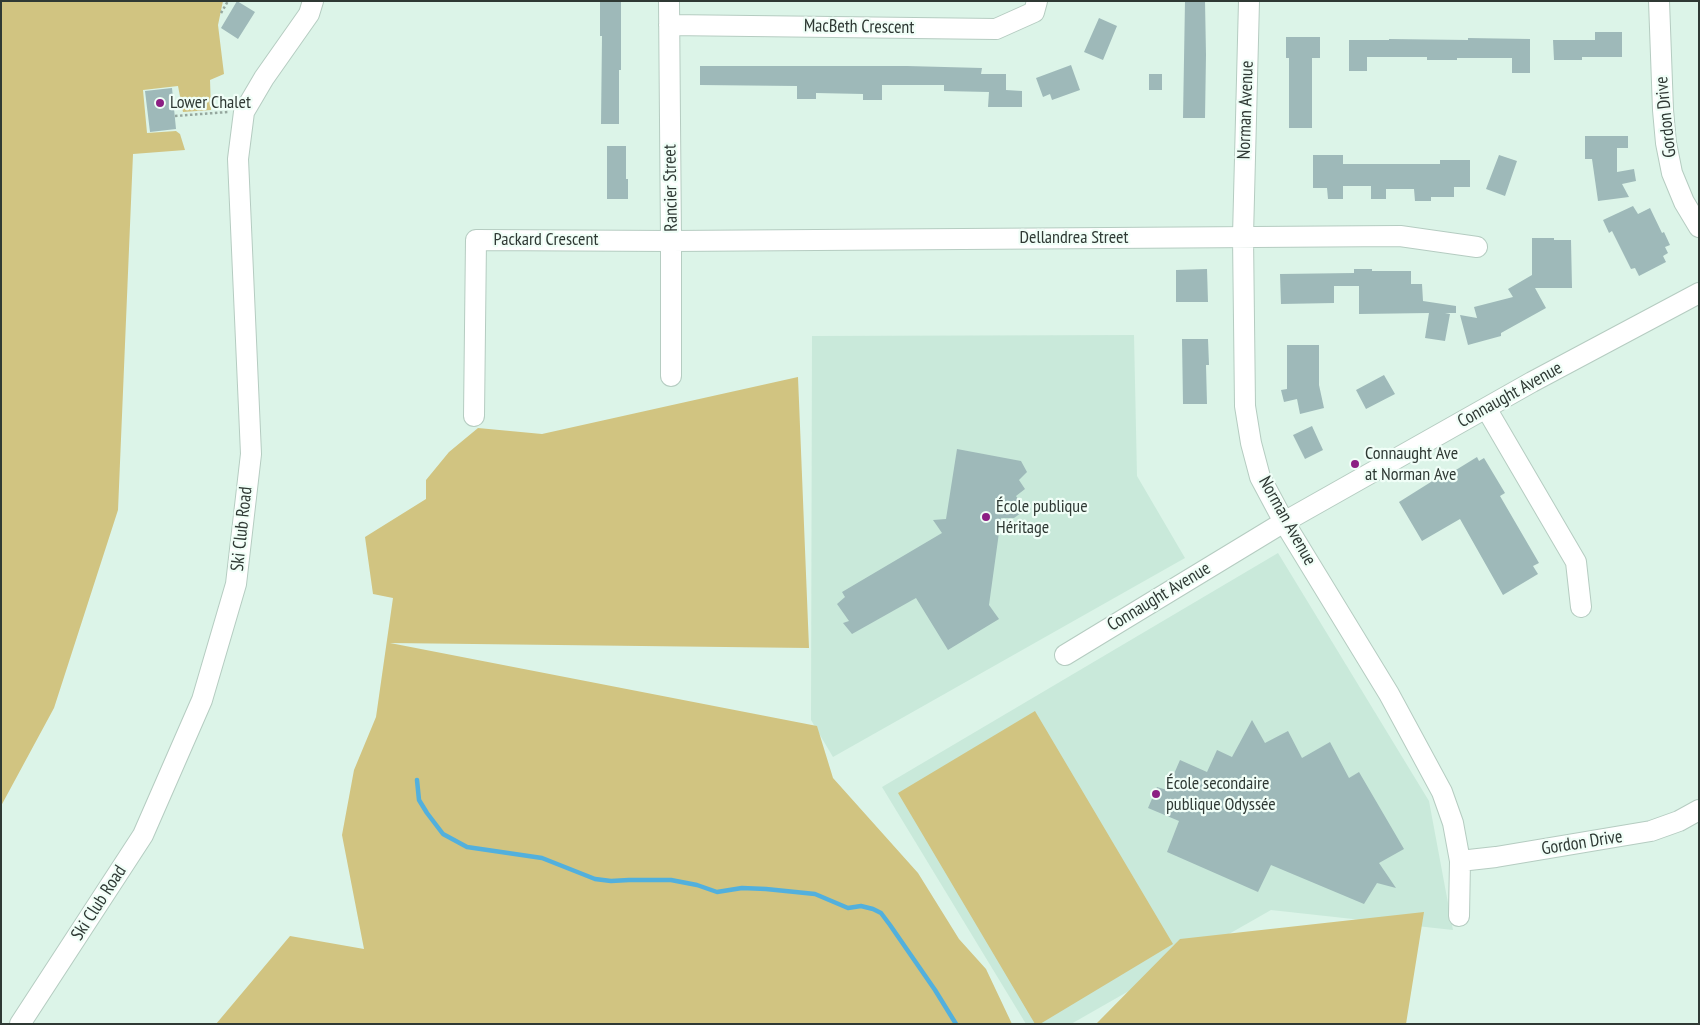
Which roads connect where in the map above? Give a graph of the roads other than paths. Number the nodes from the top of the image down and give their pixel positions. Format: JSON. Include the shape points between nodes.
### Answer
{"nodes":[{"id":1,"x":313,"y":1,"type":"edge"},
{"id":2,"x":669,"y":1,"type":"edge"},
{"id":3,"x":1037,"y":1,"type":"edge"},
{"id":4,"x":1249,"y":1,"type":"edge"},
{"id":5,"x":1659,"y":1,"type":"edge"},
{"id":6,"x":669,"y":25,"type":"junction"},
{"id":7,"x":1699,"y":227,"type":"edge"},
{"id":8,"x":1243,"y":236,"type":"junction"},
{"id":9,"x":671,"y":241,"type":"junction"},
{"id":10,"x":1477,"y":247,"type":"dead end"},
{"id":11,"x":1699,"y":293,"type":"edge"},
{"id":12,"x":670,"y":376,"type":"dead end"},
{"id":13,"x":1486,"y":408,"type":"junction"},
{"id":14,"x":474,"y":416,"type":"dead end"},
{"id":15,"x":1284,"y":522,"type":"junction"},
{"id":16,"x":1582,"y":607,"type":"dead end"},
{"id":17,"x":1065,"y":655,"type":"dead end"},
{"id":18,"x":1699,"y":810,"type":"edge"},
{"id":19,"x":1460,"y":861,"type":"junction"},
{"id":20,"x":1459,"y":916,"type":"dead end"},
{"id":21,"x":20,"y":1024,"type":"edge"}],
"edges":[{"from":1,"to":21,"type":"street","name":"Ski Club Road","via":[[309,14],[244,112],[238,159],[251,454],[236,584],[231,602],[202,700],[143,835]]},
{"from":2,"to":6,"type":"street","name":"Rancier Street"},
{"from":3,"to":6,"type":"street","name":"MacBeth Crescent","via":[[1034,12],[996,29]]},
{"from":4,"to":8,"type":"street","name":"Norman Avenue"},
{"from":5,"to":7,"type":"street","name":"Gordon Drive","via":[[1666,143],[1672,173]]},
{"from":6,"to":9,"type":"street","name":"Rancier Street"},
{"from":8,"to":9,"type":"street","name":"Dellandrea Street"},
{"from":8,"to":10,"type":"street","name":"Dellandrea Street","via":[[1400,236]]},
{"from":8,"to":15,"type":"street","name":"Norman Avenue","via":[[1246,415],[1250,443],[1260,477]]},
{"from":9,"to":12,"type":"street","name":"Rancier Street"},
{"from":9,"to":14,"type":"street","name":"Packard Crescent","via":[[476,240]]},
{"from":11,"to":13,"type":"street","name":"Connaught Avenue"},
{"from":13,"to":15,"type":"street","name":"Connaught Avenue"},
{"from":13,"to":16,"type":"street","via":[[1576,562]]},
{"from":15,"to":17,"type":"street","name":"Connaught Avenue"},
{"from":15,"to":19,"type":"street","name":"Norman Avenue","via":[[1389,694],[1442,792],[1453,823]]},
{"from":18,"to":19,"type":"street","name":"Gordon Drive","via":[[1651,831]]},
{"from":19,"to":20,"type":"street","name":"Norman Avenue"}]}
